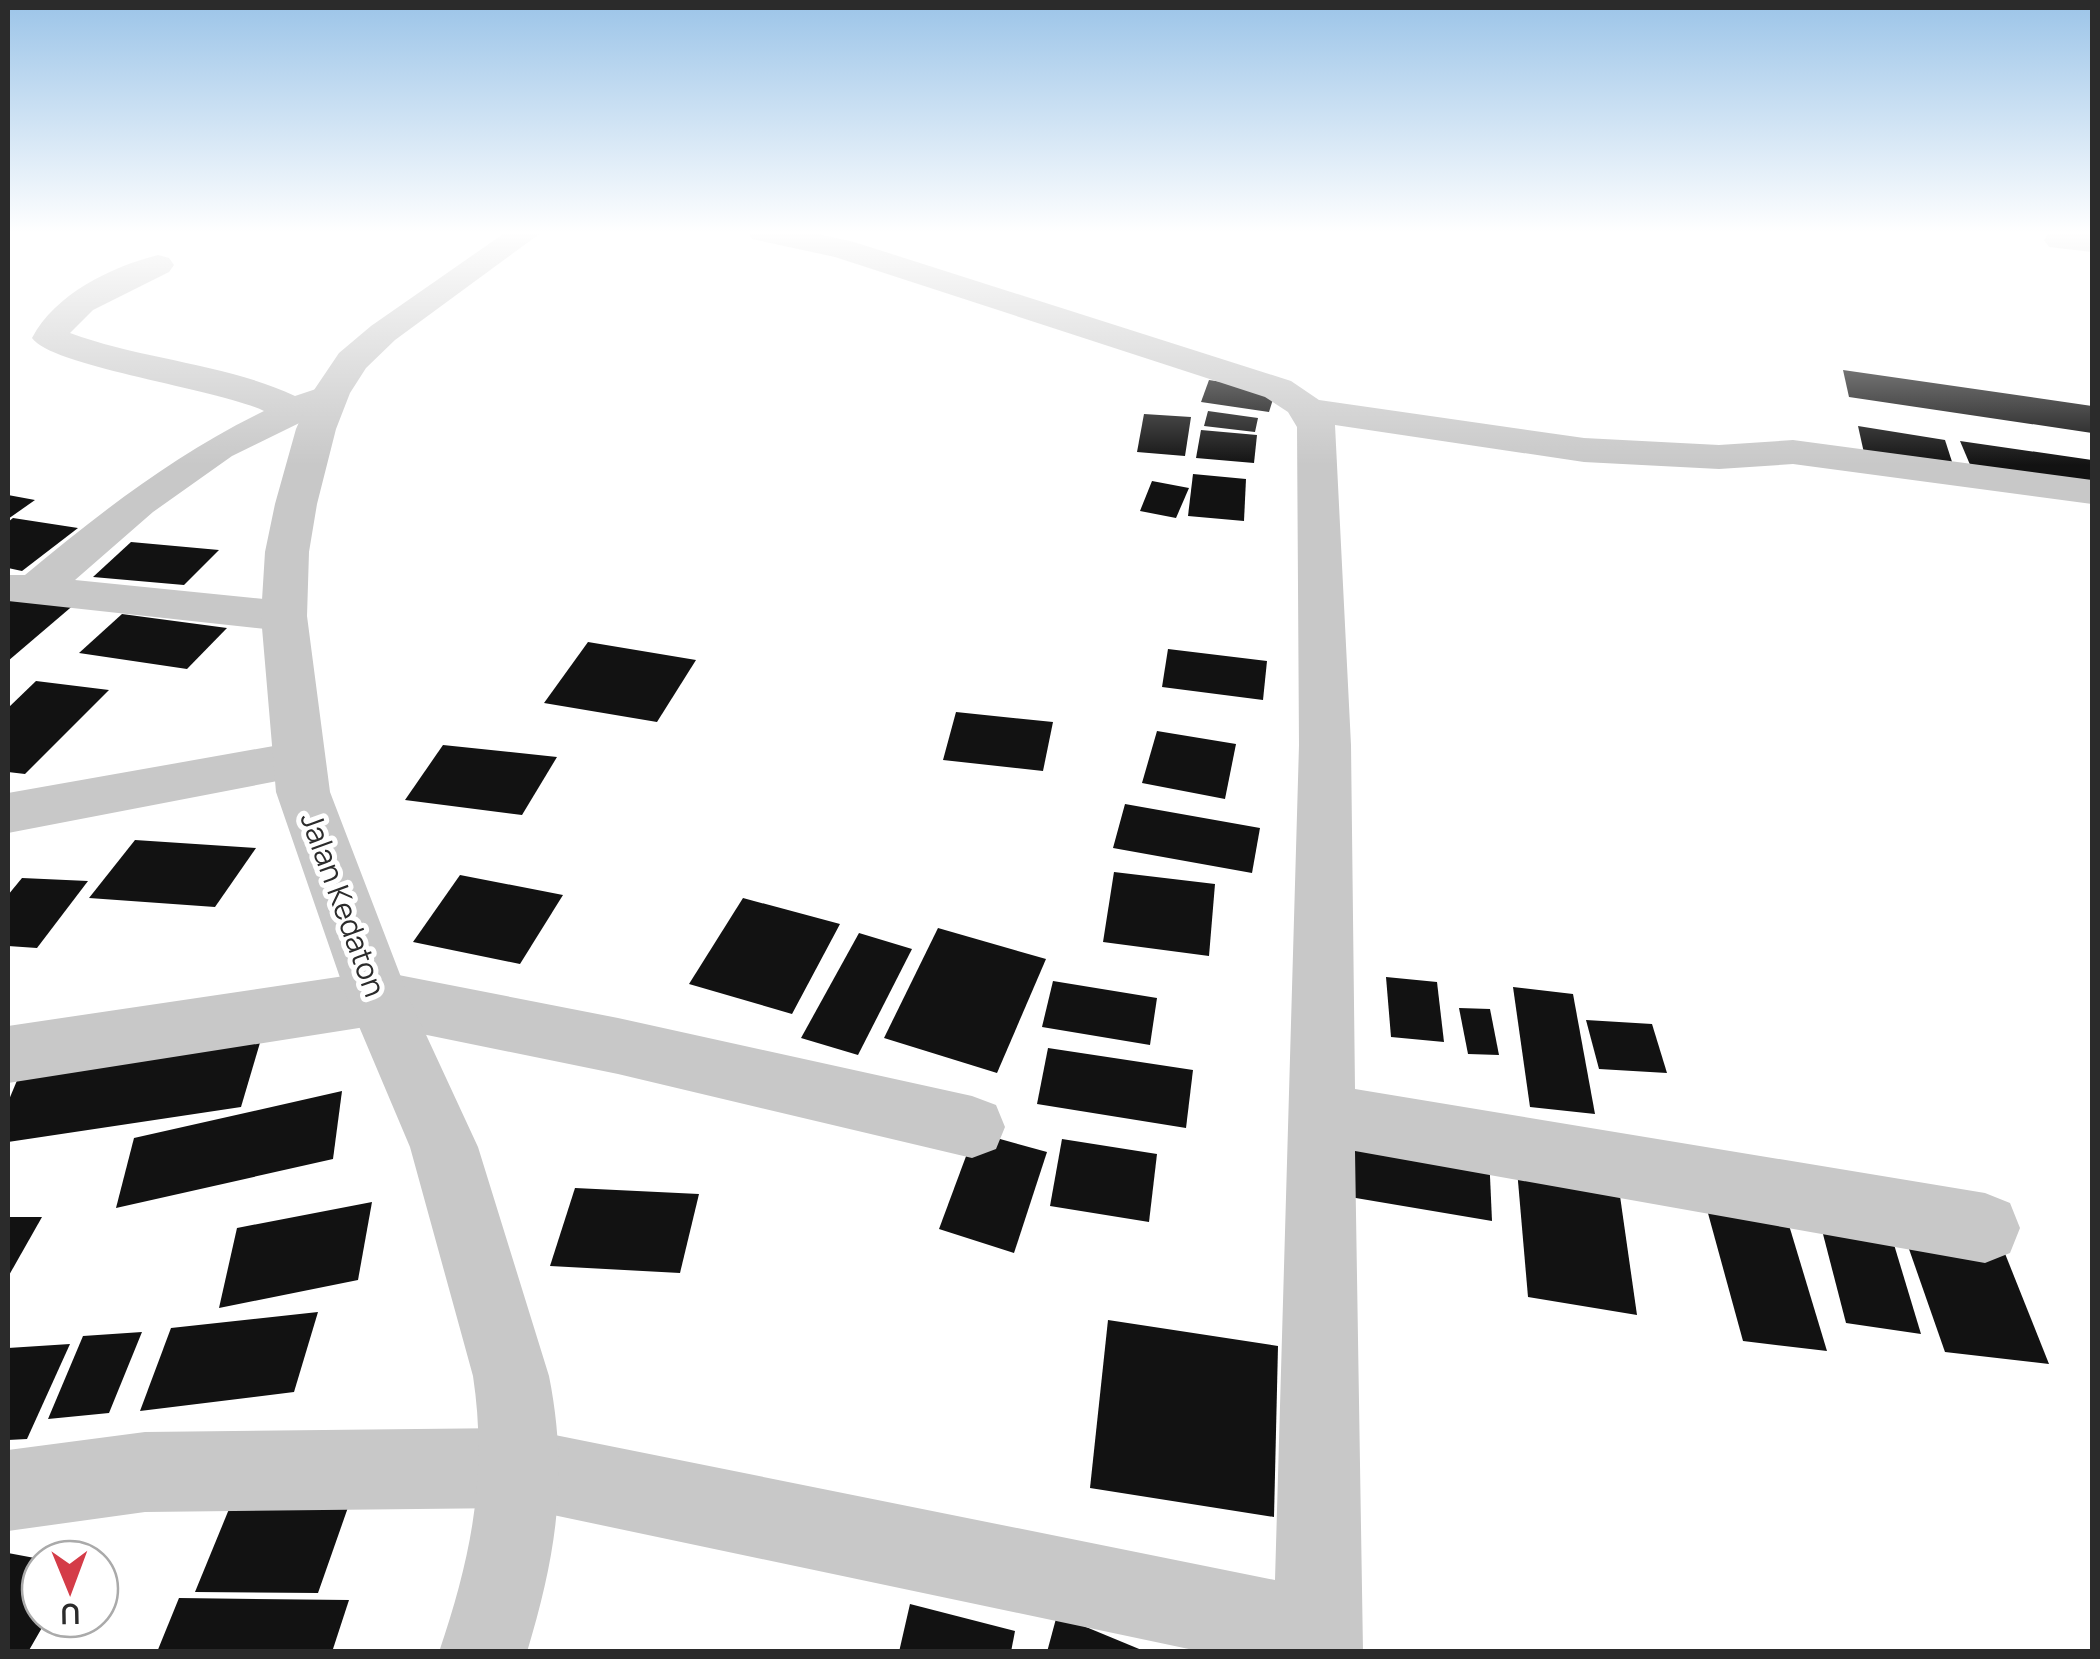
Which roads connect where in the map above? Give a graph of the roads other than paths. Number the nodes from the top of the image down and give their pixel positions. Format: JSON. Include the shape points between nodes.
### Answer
{"nodes":[{"id":1,"x":73,"y":309,"type":"edge"},
{"id":2,"x":417,"y":309,"type":"edge"},
{"id":3,"x":1030,"y":309,"type":"edge"},
{"id":4,"x":313,"y":402,"type":"junction"},
{"id":5,"x":1309,"y":410,"type":"junction"},
{"id":6,"x":2092,"y":492,"type":"edge"},
{"id":7,"x":21,"y":589,"type":"edge"},
{"id":8,"x":284,"y":616,"type":"junction"},
{"id":9,"x":296,"y":762,"type":"junction"},
{"id":10,"x":8,"y":813,"type":"edge"},
{"id":11,"x":378,"y":998,"type":"junction"},
{"id":12,"x":8,"y":1055,"type":"edge"},
{"id":13,"x":1321,"y":1114,"type":"junction"},
{"id":14,"x":972,"y":1128,"type":"dead end"},
{"id":15,"x":1985,"y":1228,"type":"dead end"},
{"id":16,"x":520,"y":1468,"type":"junction"},
{"id":17,"x":8,"y":1491,"type":"edge"},
{"id":18,"x":1318,"y":1642,"type":"edge"},
{"id":19,"x":483,"y":1652,"type":"edge"}],
"edges":[{"from":1,"to":4,"type":"street","via":[[50,338]]},
{"from":2,"to":4,"type":"street","name":"Jalan Kedaton"},
{"from":3,"to":5,"type":"street","via":[[1278,389]]},
{"from":4,"to":7,"type":"street","via":[[218,448]]},
{"from":4,"to":8,"type":"street","name":"Jalan Kedaton","via":[[316,428],[287,552]]},
{"from":5,"to":6,"type":"street","via":[[1584,450],[1793,452]]},
{"from":5,"to":13,"type":"street","via":[[1316,426],[1325,744]]},
{"from":7,"to":8,"type":"street"},
{"from":8,"to":9,"type":"street","name":"Jalan Kedaton"},
{"from":9,"to":10,"type":"street"},
{"from":9,"to":11,"type":"street","name":"Jalan Kedaton"},
{"from":11,"to":12,"type":"street"},
{"from":11,"to":14,"type":"street"},
{"from":11,"to":16,"type":"street","name":"Jalan Kedaton","via":[[450,1166],[511,1376]]},
{"from":13,"to":15,"type":"street"},
{"from":13,"to":18,"type":"street"},
{"from":16,"to":17,"type":"street","via":[[145,1472]]},
{"from":16,"to":18,"type":"street"},
{"from":16,"to":19,"type":"street","name":"Jalan Kedaton","via":[[517,1523]]}]}
